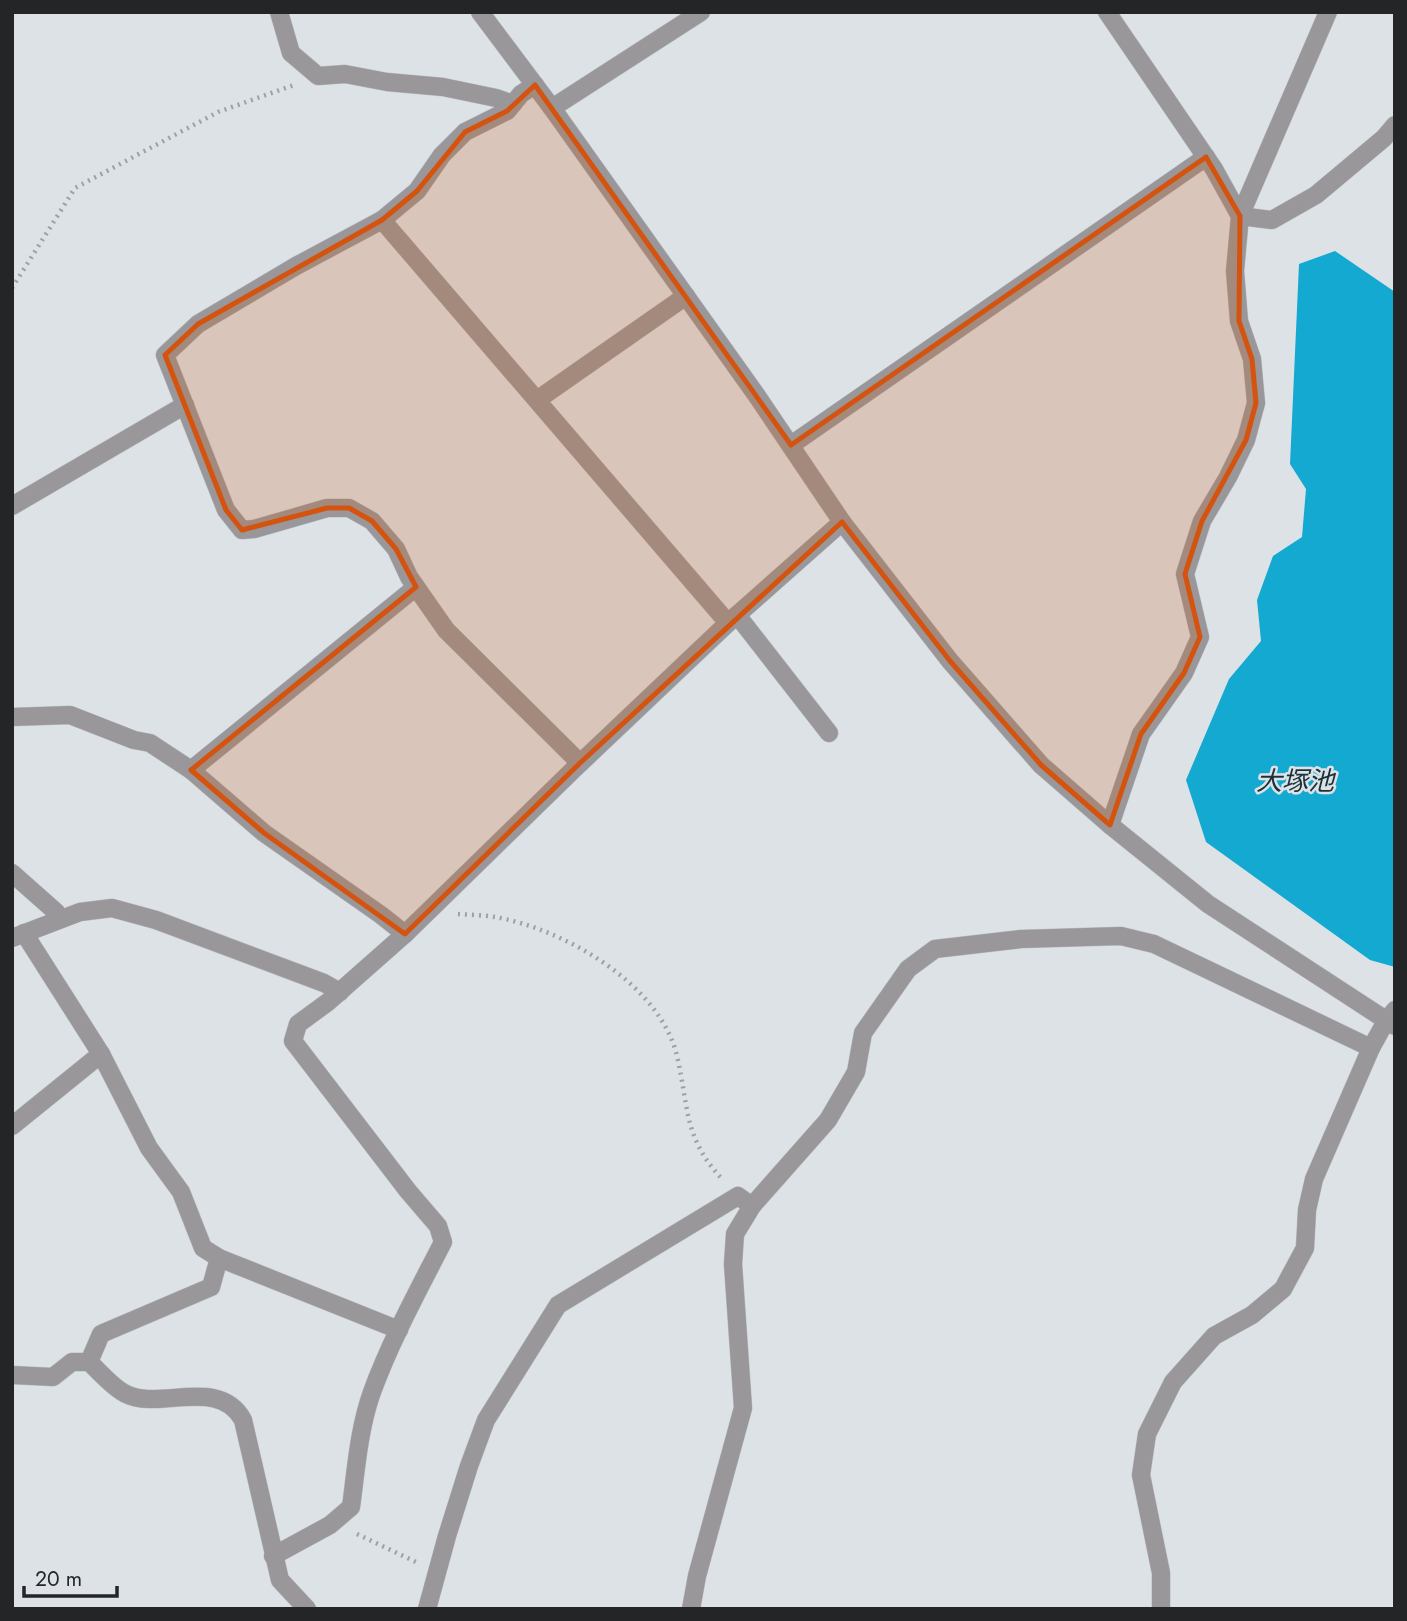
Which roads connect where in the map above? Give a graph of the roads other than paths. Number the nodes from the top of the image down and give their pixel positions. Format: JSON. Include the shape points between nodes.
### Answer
{"nodes":[{"id":1,"x":279,"y":12,"type":"edge"},
{"id":2,"x":481,"y":12,"type":"edge"},
{"id":3,"x":701,"y":12,"type":"edge"},
{"id":4,"x":1107,"y":12,"type":"edge"},
{"id":5,"x":1328,"y":12,"type":"edge"},
{"id":6,"x":535,"y":85,"type":"junction"},
{"id":7,"x":513,"y":104,"type":"junction"},
{"id":8,"x":552,"y":108,"type":"junction"},
{"id":9,"x":1391,"y":135,"type":"edge"},
{"id":10,"x":1206,"y":157,"type":"junction"},
{"id":11,"x":1240,"y":216,"type":"junction"},
{"id":12,"x":382,"y":220,"type":"junction"},
{"id":13,"x":686,"y":296,"type":"junction"},
{"id":14,"x":537,"y":400,"type":"junction"},
{"id":15,"x":185,"y":405,"type":"junction"},
{"id":16,"x":791,"y":445,"type":"junction"},
{"id":17,"x":12,"y":506,"type":"edge"},
{"id":18,"x":842,"y":522,"type":"junction"},
{"id":19,"x":416,"y":587,"type":"junction"},
{"id":20,"x":732,"y":619,"type":"junction"},
{"id":21,"x":12,"y":717,"type":"edge"},
{"id":22,"x":829,"y":733,"type":"dead end"},
{"id":23,"x":580,"y":763,"type":"junction"},
{"id":24,"x":191,"y":770,"type":"junction"},
{"id":25,"x":1110,"y":825,"type":"junction"},
{"id":26,"x":12,"y":873,"type":"edge"},
{"id":27,"x":60,"y":919,"type":"junction"},
{"id":28,"x":405,"y":934,"type":"junction"},
{"id":29,"x":18,"y":935,"type":"edge"},
{"id":30,"x":340,"y":992,"type":"junction"},
{"id":31,"x":1392,"y":1019,"type":"edge"},
{"id":32,"x":1371,"y":1048,"type":"junction"},
{"id":33,"x":101,"y":1054,"type":"junction"},
{"id":34,"x":12,"y":1126,"type":"edge"},
{"id":35,"x":745,"y":1201,"type":"junction"},
{"id":36,"x":219,"y":1258,"type":"junction"},
{"id":37,"x":399,"y":1330,"type":"junction"},
{"id":38,"x":89,"y":1362,"type":"junction"},
{"id":39,"x":12,"y":1375,"type":"edge"},
{"id":40,"x":273,"y":1556,"type":"junction"},
{"id":41,"x":307,"y":1609,"type":"edge"},
{"id":42,"x":427,"y":1609,"type":"edge"},
{"id":43,"x":691,"y":1609,"type":"edge"},
{"id":44,"x":1161,"y":1609,"type":"edge"}],
"edges":[{"from":1,"to":7,"type":"street","via":[[291,53],[318,76],[345,74],[443,87]]},
{"from":2,"to":6,"type":"street"},
{"from":3,"to":8,"type":"street"},
{"from":4,"to":10,"type":"street"},
{"from":5,"to":11,"type":"street"},
{"from":6,"to":7,"type":"street"},
{"from":6,"to":8,"type":"street"},
{"from":7,"to":12,"type":"street","via":[[465,132],[417,191]]},
{"from":8,"to":13,"type":"street"},
{"from":9,"to":11,"type":"street","via":[[1317,195],[1272,220]]},
{"from":10,"to":11,"type":"street"},
{"from":10,"to":16,"type":"street"},
{"from":11,"to":25,"type":"street","via":[[1235,271],[1238,321],[1252,359],[1256,403],[1246,440],[1202,522],[1185,575],[1200,637],[1184,673],[1141,734]]},
{"from":12,"to":14,"type":"street"},
{"from":12,"to":15,"type":"street","via":[[198,324],[165,355]]},
{"from":13,"to":14,"type":"street"},
{"from":13,"to":16,"type":"street"},
{"from":14,"to":20,"type":"street"},
{"from":15,"to":17,"type":"street"},
{"from":15,"to":19,"type":"street","via":[[226,510],[242,530],[327,508],[349,508],[372,522],[396,549]]},
{"from":16,"to":18,"type":"street"},
{"from":18,"to":20,"type":"street"},
{"from":18,"to":25,"type":"street","via":[[950,661],[1041,765]]},
{"from":19,"to":23,"type":"street","via":[[446,630]]},
{"from":19,"to":24,"type":"street"},
{"from":20,"to":22,"type":"street"},
{"from":20,"to":23,"type":"street"},
{"from":21,"to":24,"type":"street","via":[[70,715],[149,743]]},
{"from":23,"to":28,"type":"street"},
{"from":24,"to":28,"type":"street","via":[[264,833]]},
{"from":25,"to":31,"type":"street","via":[[1209,904]]},
{"from":26,"to":27,"type":"street"},
{"from":27,"to":29,"type":"street"},
{"from":27,"to":30,"type":"street","via":[[112,908],[169,925]]},
{"from":28,"to":30,"type":"street"},
{"from":29,"to":33,"type":"street"},
{"from":30,"to":37,"type":"street","via":[[298,1024],[293,1041],[438,1226],[443,1242]]},
{"from":31,"to":32,"type":"street"},
{"from":32,"to":35,"type":"street","via":[[1154,944],[1121,936],[1021,939],[935,949],[908,969],[863,1033],[856,1072],[828,1120]]},
{"from":32,"to":44,"type":"street","via":[[1314,1180],[1305,1248],[1283,1289],[1252,1315],[1214,1336],[1173,1382],[1147,1434],[1141,1475],[1161,1573]]},
{"from":33,"to":34,"type":"street"},
{"from":33,"to":36,"type":"street","via":[[149,1148],[181,1192],[203,1248]]},
{"from":35,"to":42,"type":"street","via":[[558,1305],[486,1420]]},
{"from":35,"to":43,"type":"street","via":[[733,1264],[743,1408]]},
{"from":36,"to":37,"type":"street"},
{"from":36,"to":38,"type":"street","via":[[211,1287],[101,1334]]},
{"from":37,"to":40,"type":"street","via":[[371,1394],[351,1507],[330,1525]]},
{"from":38,"to":39,"type":"street","via":[[72,1362],[53,1377]]},
{"from":38,"to":40,"type":"street","via":[[125,1394],[218,1399],[236,1407],[243,1420]]},
{"from":40,"to":41,"type":"street","via":[[280,1580]]}]}
